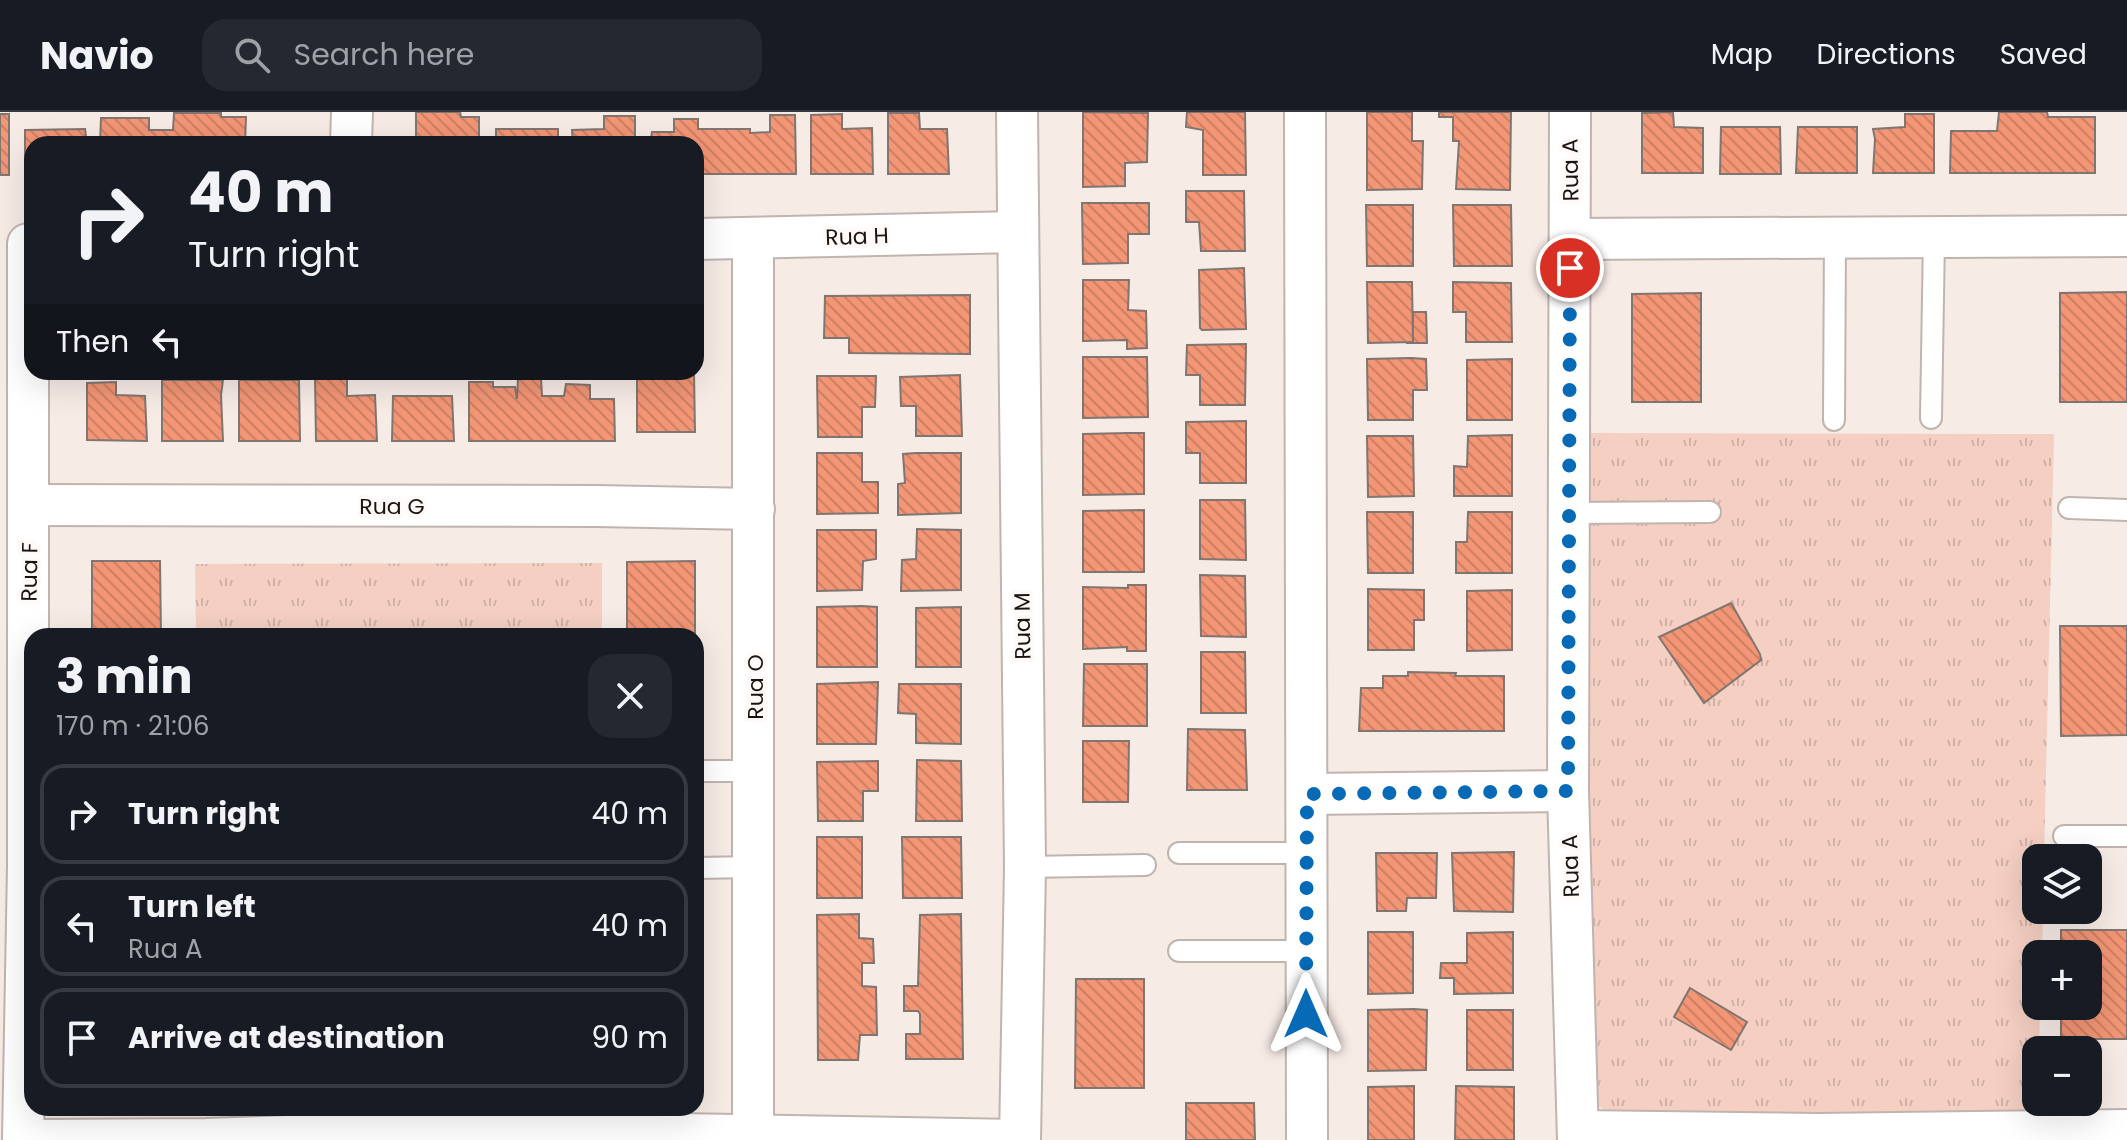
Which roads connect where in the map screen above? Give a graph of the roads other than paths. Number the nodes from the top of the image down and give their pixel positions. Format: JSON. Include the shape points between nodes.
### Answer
{"nodes":[{"id":1,"x":352,"y":112,"type":"edge"},
{"id":2,"x":1017,"y":112,"type":"edge"},
{"id":3,"x":1305,"y":112,"type":"edge"},
{"id":4,"x":1570,"y":112,"type":"edge"},
{"id":5,"x":351,"y":136,"type":"edge"},
{"id":6,"x":1018,"y":232,"type":"junction"},
{"id":7,"x":2127,"y":236,"type":"edge"},
{"id":8,"x":1934,"y":237,"type":"junction"},
{"id":9,"x":1835,"y":238,"type":"junction"},
{"id":10,"x":704,"y":239,"type":"edge"},
{"id":11,"x":1571,"y":239,"type":"junction"},
{"id":12,"x":753,"y":240,"type":"junction"},
{"id":13,"x":20,"y":244,"type":"edge"},
{"id":14,"x":24,"y":348,"type":"edge"},
{"id":15,"x":25,"y":380,"type":"edge"},
{"id":16,"x":1931,"y":418,"type":"dead end"},
{"id":17,"x":1834,"y":420,"type":"dead end"},
{"id":18,"x":30,"y":505,"type":"junction"},
{"id":19,"x":2069,"y":508,"type":"dead end"},
{"id":20,"x":754,"y":509,"type":"junction"},
{"id":21,"x":2127,"y":510,"type":"edge"},
{"id":22,"x":1710,"y":512,"type":"dead end"},
{"id":23,"x":1570,"y":513,"type":"junction"},
{"id":24,"x":30,"y":628,"type":"edge"},
{"id":25,"x":704,"y":771,"type":"edge"},
{"id":26,"x":754,"y":771,"type":"junction"},
{"id":27,"x":1568,"y":791,"type":"junction"},
{"id":28,"x":1307,"y":794,"type":"junction"},
{"id":29,"x":2064,"y":836,"type":"dead end"},
{"id":30,"x":2127,"y":836,"type":"edge"},
{"id":31,"x":1179,"y":853,"type":"dead end"},
{"id":32,"x":1306,"y":853,"type":"junction"},
{"id":33,"x":1145,"y":865,"type":"dead end"},
{"id":34,"x":755,"y":867,"type":"junction"},
{"id":35,"x":1025,"y":867,"type":"junction"},
{"id":36,"x":704,"y":868,"type":"edge"},
{"id":37,"x":1179,"y":951,"type":"dead end"},
{"id":38,"x":1306,"y":951,"type":"junction"},
{"id":39,"x":24,"y":1101,"type":"edge"},
{"id":40,"x":2127,"y":1130,"type":"edge"},
{"id":41,"x":753,"y":1134,"type":"junction"},
{"id":42,"x":451,"y":1135,"type":"edge"},
{"id":43,"x":1578,"y":1135,"type":"edge"},
{"id":44,"x":330,"y":1136,"type":"edge"},
{"id":45,"x":0,"y":1140,"type":"edge"},
{"id":46,"x":15,"y":1140,"type":"edge"},
{"id":47,"x":23,"y":1140,"type":"edge"},
{"id":48,"x":41,"y":1140,"type":"edge"},
{"id":49,"x":1020,"y":1140,"type":"edge"},
{"id":50,"x":1307,"y":1140,"type":"edge"}],
"edges":[{"from":1,"to":5,"type":"street"},
{"from":2,"to":6,"type":"street","name":"Rua M"},
{"from":3,"to":28,"type":"street"},
{"from":4,"to":11,"type":"street","name":"Rua A"},
{"from":6,"to":12,"type":"street","name":"Rua H"},
{"from":6,"to":35,"type":"street","name":"Rua M"},
{"from":7,"to":8,"type":"street"},
{"from":8,"to":9,"type":"street"},
{"from":8,"to":16,"type":"lane"},
{"from":9,"to":11,"type":"street"},
{"from":9,"to":17,"type":"lane"},
{"from":10,"to":12,"type":"street","name":"Rua H"},
{"from":11,"to":23,"type":"street","name":"Rua A"},
{"from":12,"to":20,"type":"street","name":"Rua O"},
{"from":13,"to":14,"type":"street","name":"Rua F"},
{"from":15,"to":18,"type":"street","name":"Rua F"},
{"from":18,"to":20,"type":"street","name":"Rua G"},
{"from":18,"to":24,"type":"street","name":"Rua F"},
{"from":19,"to":21,"type":"lane"},
{"from":20,"to":26,"type":"street","name":"Rua O"},
{"from":22,"to":23,"type":"lane"},
{"from":23,"to":27,"type":"street","name":"Rua A"},
{"from":25,"to":26,"type":"lane"},
{"from":26,"to":34,"type":"street","name":"Rua O"},
{"from":27,"to":28,"type":"street"},
{"from":27,"to":43,"type":"street","name":"Rua A"},
{"from":28,"to":32,"type":"street"},
{"from":29,"to":30,"type":"lane"},
{"from":31,"to":32,"type":"lane"},
{"from":32,"to":38,"type":"street"},
{"from":33,"to":35,"type":"lane"},
{"from":34,"to":36,"type":"lane"},
{"from":34,"to":41,"type":"street","name":"Rua O"},
{"from":35,"to":49,"type":"street","name":"Rua M"},
{"from":37,"to":38,"type":"lane"},
{"from":38,"to":50,"type":"street"},
{"from":39,"to":47,"type":"street","name":"Rua F"},
{"from":40,"to":43,"type":"street"},
{"from":41,"to":42,"type":"street"},
{"from":41,"to":49,"type":"street"},
{"from":42,"to":44,"type":"street"},
{"from":44,"to":48,"type":"street"},
{"from":45,"to":46,"type":"street"}]}
